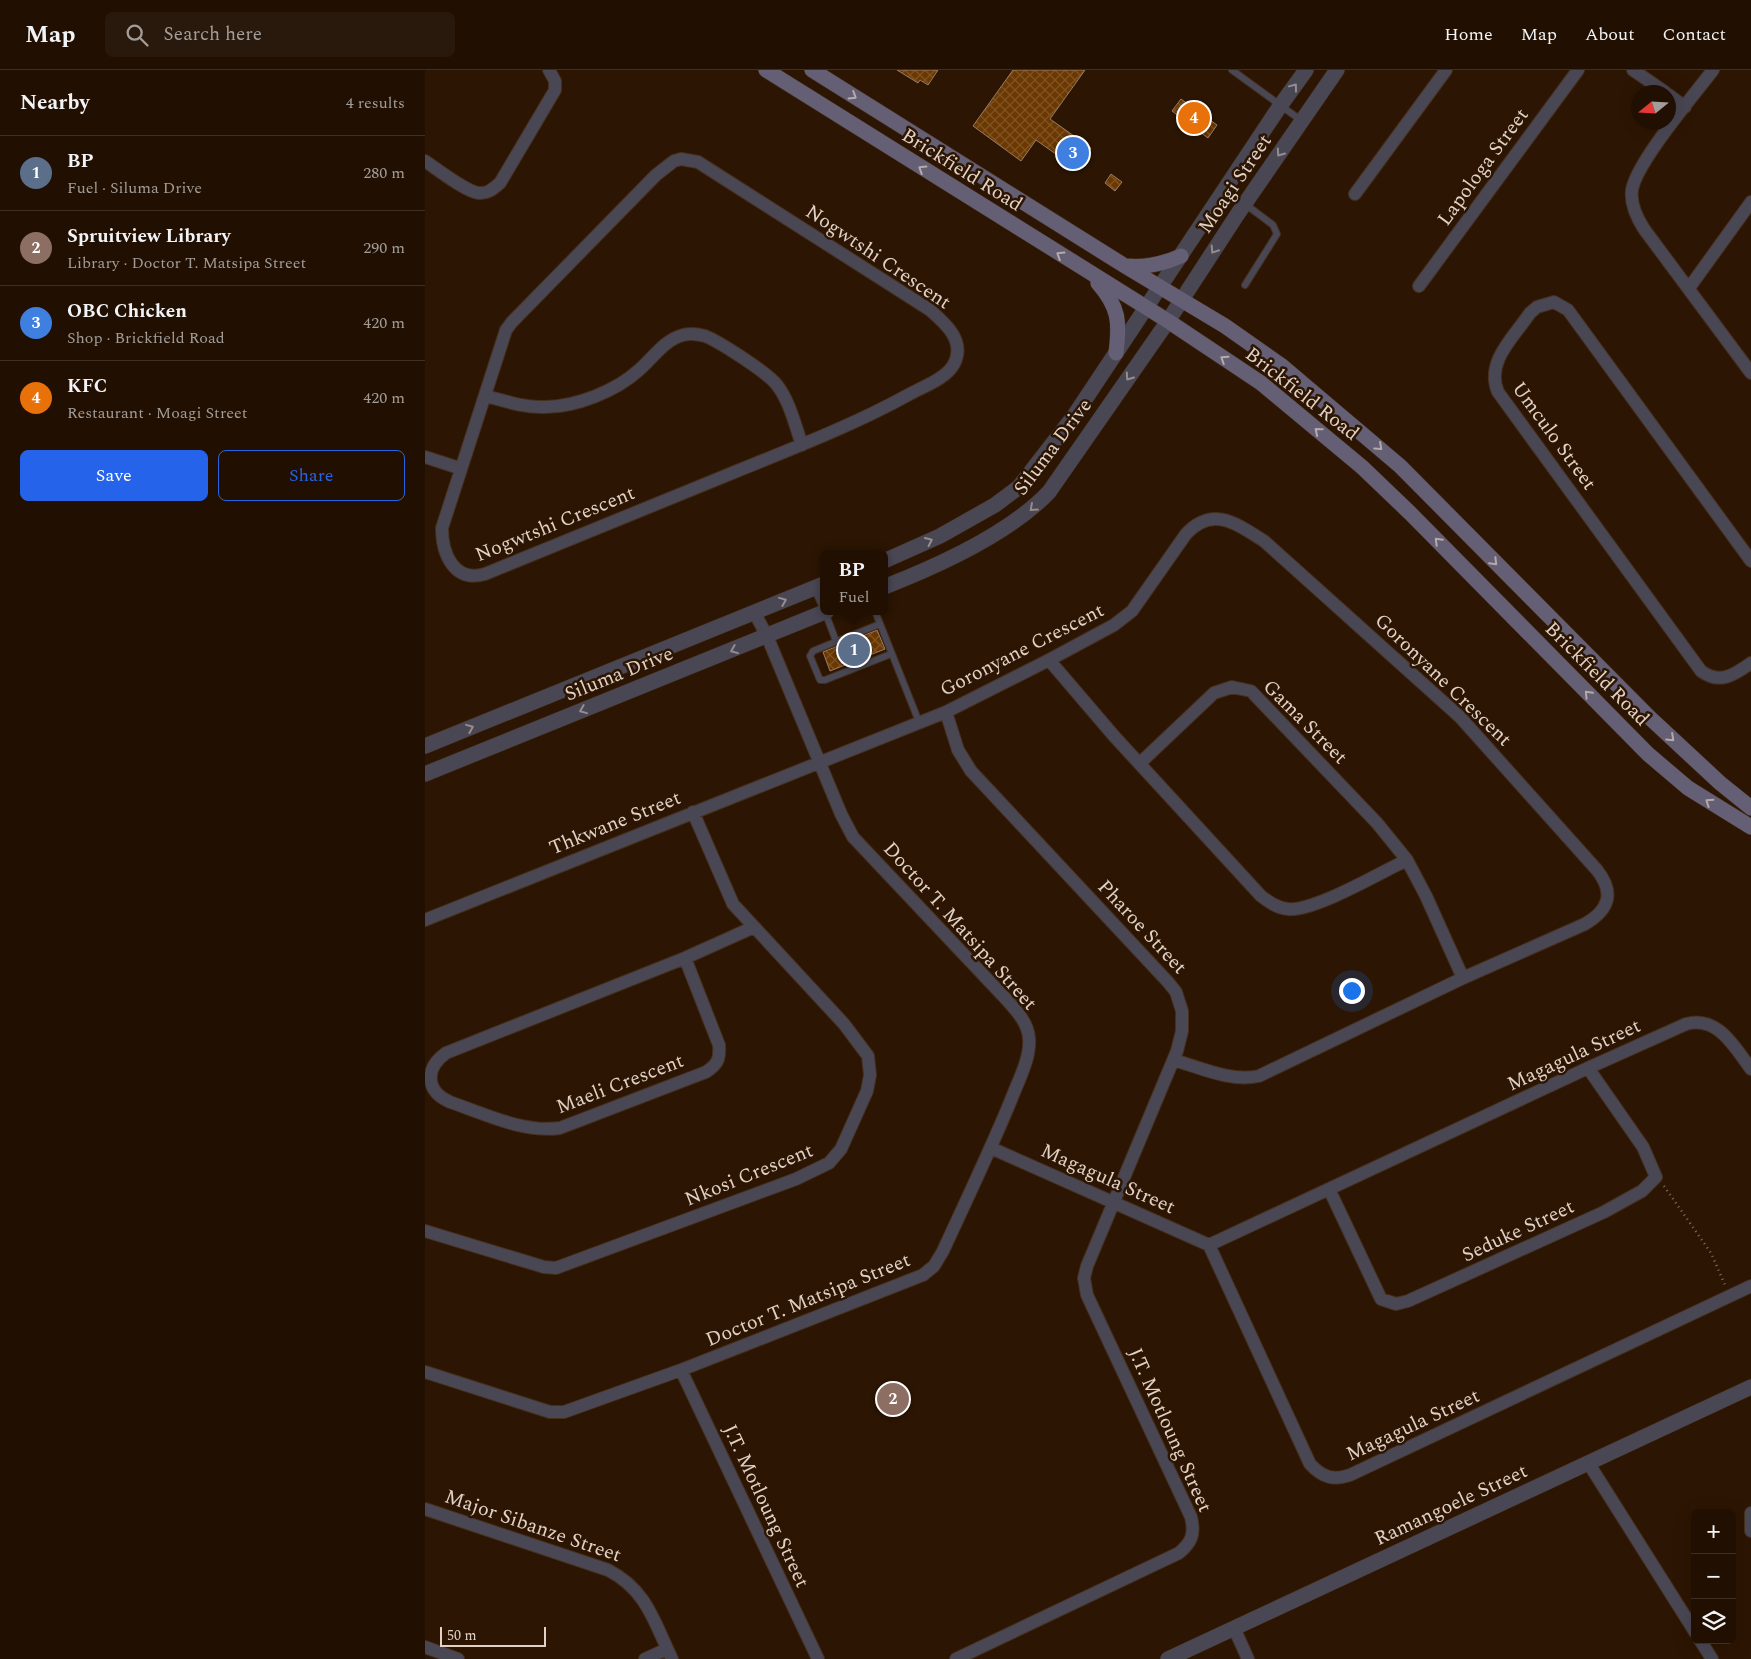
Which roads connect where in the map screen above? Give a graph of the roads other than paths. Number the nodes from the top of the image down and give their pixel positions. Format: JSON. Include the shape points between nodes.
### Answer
{"nodes":[{"id":1,"x":549,"y":70,"type":"edge"},
{"id":2,"x":766,"y":70,"type":"edge"},
{"id":3,"x":812,"y":70,"type":"edge"},
{"id":4,"x":1232,"y":70,"type":"edge"},
{"id":5,"x":1307,"y":70,"type":"edge"},
{"id":6,"x":1337,"y":70,"type":"edge"},
{"id":7,"x":1446,"y":70,"type":"edge"},
{"id":8,"x":1578,"y":70,"type":"edge"},
{"id":9,"x":1633,"y":70,"type":"edge"},
{"id":10,"x":1713,"y":70,"type":"edge"},
{"id":11,"x":1655,"y":85,"type":"edge"},
{"id":12,"x":1676,"y":100,"type":"edge"},
{"id":13,"x":1280,"y":106,"type":"junction"},
{"id":14,"x":1685,"y":107,"type":"junction"},
{"id":15,"x":1302,"y":121,"type":"junction"},
{"id":16,"x":425,"y":161,"type":"edge"},
{"id":17,"x":1355,"y":194,"type":"dead end"},
{"id":18,"x":1751,"y":202,"type":"edge"},
{"id":19,"x":1245,"y":204,"type":"junction"},
{"id":20,"x":1181,"y":256,"type":"junction"},
{"id":21,"x":1125,"y":266,"type":"junction"},
{"id":22,"x":1085,"y":271,"type":"junction"},
{"id":23,"x":1245,"y":285,"type":"dead end"},
{"id":24,"x":1160,"y":286,"type":"junction"},
{"id":25,"x":1419,"y":286,"type":"dead end"},
{"id":26,"x":1689,"y":288,"type":"junction"},
{"id":27,"x":1181,"y":300,"type":"junction"},
{"id":28,"x":1145,"y":309,"type":"junction"},
{"id":29,"x":1168,"y":321,"type":"junction"},
{"id":30,"x":1116,"y":353,"type":"junction"},
{"id":31,"x":1751,"y":373,"type":"edge"},
{"id":32,"x":486,"y":396,"type":"junction"},
{"id":33,"x":802,"y":445,"type":"junction"},
{"id":34,"x":425,"y":457,"type":"edge"},
{"id":35,"x":459,"y":468,"type":"junction"},
{"id":36,"x":888,"y":559,"type":"edge"},
{"id":37,"x":1751,"y":561,"type":"edge"},
{"id":38,"x":888,"y":585,"type":"edge"},
{"id":39,"x":819,"y":586,"type":"edge"},
{"id":40,"x":755,"y":612,"type":"junction"},
{"id":41,"x":820,"y":613,"type":"edge"},
{"id":42,"x":826,"y":615,"type":"edge"},
{"id":43,"x":877,"y":615,"type":"edge"},
{"id":44,"x":880,"y":624,"type":"junction"},
{"id":45,"x":767,"y":636,"type":"junction"},
{"id":46,"x":836,"y":641,"type":"junction"},
{"id":47,"x":891,"y":654,"type":"junction"},
{"id":48,"x":1049,"y":660,"type":"junction"},
{"id":49,"x":1751,"y":663,"type":"edge"},
{"id":50,"x":946,"y":712,"type":"junction"},
{"id":51,"x":919,"y":722,"type":"junction"},
{"id":52,"x":425,"y":746,"type":"edge"},
{"id":53,"x":819,"y":760,"type":"junction"},
{"id":54,"x":1140,"y":763,"type":"junction"},
{"id":55,"x":425,"y":774,"type":"edge"},
{"id":56,"x":1751,"y":808,"type":"edge"},
{"id":57,"x":693,"y":812,"type":"junction"},
{"id":58,"x":1751,"y":827,"type":"edge"},
{"id":59,"x":1407,"y":860,"type":"junction"},
{"id":60,"x":425,"y":920,"type":"edge"},
{"id":61,"x":754,"y":927,"type":"junction"},
{"id":62,"x":685,"y":958,"type":"junction"},
{"id":63,"x":1463,"y":978,"type":"junction"},
{"id":64,"x":1174,"y":1060,"type":"junction"},
{"id":65,"x":1588,"y":1068,"type":"junction"},
{"id":66,"x":1751,"y":1069,"type":"edge"},
{"id":67,"x":991,"y":1148,"type":"junction"},
{"id":68,"x":1329,"y":1189,"type":"junction"},
{"id":69,"x":1113,"y":1201,"type":"junction"},
{"id":70,"x":425,"y":1230,"type":"edge"},
{"id":71,"x":1209,"y":1245,"type":"junction"},
{"id":72,"x":1751,"y":1286,"type":"edge"},
{"id":73,"x":681,"y":1370,"type":"junction"},
{"id":74,"x":425,"y":1372,"type":"edge"},
{"id":75,"x":1751,"y":1387,"type":"edge"},
{"id":76,"x":1589,"y":1464,"type":"junction"},
{"id":77,"x":425,"y":1509,"type":"edge"},
{"id":78,"x":1751,"y":1513,"type":"edge"},
{"id":79,"x":1751,"y":1531,"type":"edge"},
{"id":80,"x":1691,"y":1626,"type":"edge"},
{"id":81,"x":1234,"y":1628,"type":"junction"},
{"id":82,"x":1703,"y":1644,"type":"edge"},
{"id":83,"x":425,"y":1647,"type":"edge"},
{"id":84,"x":669,"y":1654,"type":"edge"},
{"id":85,"x":458,"y":1659,"type":"edge"},
{"id":86,"x":645,"y":1659,"type":"edge"},
{"id":87,"x":818,"y":1659,"type":"edge"},
{"id":88,"x":956,"y":1659,"type":"edge"},
{"id":89,"x":1168,"y":1659,"type":"edge"},
{"id":90,"x":1248,"y":1659,"type":"edge"},
{"id":91,"x":1712,"y":1659,"type":"edge"}],
"edges":[{"from":1,"to":16,"type":"street","via":[[555,81],[555,90],[500,183],[487,192],[473,192]]},
{"from":22,"to":2,"type":"main road","name":"Brickfield Road","one_way":true},
{"from":3,"to":21,"type":"main road","name":"Brickfield Road","one_way":true},
{"from":4,"to":13,"type":"lane"},
{"from":13,"to":5,"type":"street","name":"Moagi Street","one_way":true},
{"from":6,"to":15,"type":"street","name":"Moagi Street"},
{"from":7,"to":17,"type":"street"},
{"from":8,"to":25,"type":"street","name":"Lapologa Street"},
{"from":9,"to":11,"type":"street"},
{"from":10,"to":14,"type":"street"},
{"from":12,"to":14,"type":"street"},
{"from":13,"to":15,"type":"lane"},
{"from":13,"to":20,"type":"street","name":"Moagi Street"},
{"from":14,"to":26,"type":"street","via":[[1640,169],[1632,192],[1633,205],[1644,230]]},
{"from":15,"to":19,"type":"street","name":"Moagi Street","one_way":true},
{"from":18,"to":26,"type":"street"},
{"from":19,"to":23,"type":"lane","via":[[1273,225],[1277,234]]},
{"from":19,"to":27,"type":"street","name":"Moagi Street","one_way":true},
{"from":20,"to":21,"type":"main road","via":[[1146,267]]},
{"from":20,"to":24,"type":"street","name":"Moagi Street"},
{"from":21,"to":24,"type":"main road","name":"Brickfield Road"},
{"from":22,"to":28,"type":"main road","name":"Brickfield Road"},
{"from":22,"to":30,"type":"main road","via":[[1106,292],[1118,314]]},
{"from":24,"to":27,"type":"main road","name":"Brickfield Road"},
{"from":24,"to":28,"type":"street","name":"Moagi Street"},
{"from":26,"to":31,"type":"street"},
{"from":27,"to":29,"type":"street","name":"Moagi Street"},
{"from":27,"to":56,"type":"main road","name":"Brickfield Road","one_way":true,"via":[[1282,366],[1362,432],[1400,466],[1649,717]]},
{"from":28,"to":29,"type":"main road","name":"Brickfield Road"},
{"from":28,"to":30,"type":"street","name":"Siluma Drive"},
{"from":29,"to":38,"type":"street","name":"Siluma Drive","one_way":true,"via":[[1049,492],[1032,510],[976,543]]},
{"from":58,"to":29,"type":"main road","name":"Brickfield Road","one_way":true,"via":[[1688,788],[1648,754],[1361,467],[1261,383]]},
{"from":36,"to":30,"type":"street","name":"Siluma Drive","one_way":true,"via":[[940,536],[1009,496],[1035,468],[1074,416]]},
{"from":32,"to":33,"type":"street","via":[[546,408],[566,405],[628,380],[663,346],[683,335],[693,334],[714,340],[777,384]]},
{"from":32,"to":33,"type":"street","name":"Nogwtshi Crescent","via":[[502,340],[512,322],[665,167],[673,161],[689,159],[930,310],[951,329],[956,339],[955,363],[938,379],[878,411]]},
{"from":32,"to":35,"type":"street","name":"Nogwtshi Crescent"},
{"from":33,"to":35,"type":"street","name":"Nogwtshi Crescent","via":[[473,577],[457,571],[442,537]]},
{"from":34,"to":35,"type":"street"},
{"from":37,"to":49,"type":"street","name":"Umculo Street","via":[[1568,310],[1554,302],[1537,307],[1530,313],[1495,362],[1494,383],[1498,392],[1701,671],[1723,679]]},
{"from":40,"to":39,"type":"street","name":"Siluma Drive","one_way":true},
{"from":40,"to":45,"type":"street","name":"Doctor T. Matsipa Street"},
{"from":52,"to":40,"type":"street","name":"Siluma Drive","one_way":true},
{"from":41,"to":45,"type":"street","name":"Siluma Drive"},
{"from":42,"to":46,"type":"lane"},
{"from":43,"to":44,"type":"lane"},
{"from":44,"to":46,"type":"lane"},
{"from":44,"to":47,"type":"lane"},
{"from":45,"to":53,"type":"street","name":"Doctor T. Matsipa Street"},
{"from":45,"to":55,"type":"street","name":"Siluma Drive","one_way":true},
{"from":46,"to":47,"type":"lane","via":[[811,654],[820,680]]},
{"from":47,"to":51,"type":"lane"},
{"from":48,"to":50,"type":"street","name":"Goronyane Crescent"},
{"from":48,"to":54,"type":"street"},
{"from":48,"to":63,"type":"street","name":"Goronyane Crescent","via":[[1114,625],[1133,611],[1195,525],[1217,518],[1227,520],[1263,541],[1459,717],[1590,862],[1605,883],[1606,904],[1595,918]]},
{"from":50,"to":51,"type":"street","name":"Goronyane Crescent"},
{"from":50,"to":64,"type":"street","name":"Pharoe Street","via":[[958,750],[971,771],[1176,992],[1183,1021]]},
{"from":51,"to":53,"type":"street","name":"Goronyane Crescent"},
{"from":53,"to":57,"type":"street","name":"Thkwane Street"},
{"from":53,"to":67,"type":"street","name":"Doctor T. Matsipa Street","via":[[853,836],[1009,1003],[1029,1033],[1029,1048],[1022,1073]]},
{"from":54,"to":59,"type":"street","via":[[1261,896],[1280,908],[1290,910],[1311,906]]},
{"from":54,"to":59,"type":"street","name":"Gama Street","via":[[1214,693],[1232,687],[1251,692],[1377,823]]},
{"from":57,"to":60,"type":"street","name":"Thkwane Street"},
{"from":57,"to":61,"type":"street","name":"Nkosi Crescent","via":[[733,904]]},
{"from":59,"to":63,"type":"street","name":"Gama Street"},
{"from":61,"to":62,"type":"street","name":"Maeli Crescent"},
{"from":61,"to":70,"type":"street","name":"Nkosi Crescent","via":[[844,1024],[868,1056],[870,1075],[867,1091],[847,1137],[829,1163],[764,1191],[556,1268]]},
{"from":62,"to":62,"type":"street","name":"Maeli Crescent","via":[[446,1053],[430,1067],[430,1086],[439,1098],[449,1102],[532,1129],[547,1130],[560,1128],[706,1072],[719,1061],[719,1045]]},
{"from":63,"to":64,"type":"street","name":"Goronyane Crescent","via":[[1259,1076],[1229,1076]]},
{"from":64,"to":69,"type":"street","name":"Pharoe Street"},
{"from":65,"to":66,"type":"street","name":"Magagula Street","via":[[1694,1022],[1719,1031]]},
{"from":65,"to":68,"type":"street","name":"Magagula Street"},
{"from":65,"to":68,"type":"street","name":"Seduke Street","via":[[1643,1147],[1656,1177],[1641,1191],[1596,1216],[1417,1298],[1396,1304],[1381,1299]]},
{"from":67,"to":69,"type":"street","name":"Magagula Street"},
{"from":67,"to":73,"type":"street","name":"Doctor T. Matsipa Street","via":[[943,1251],[929,1271]]},
{"from":68,"to":71,"type":"street","name":"Magagula Street"},
{"from":69,"to":71,"type":"street","name":"Magagula Street"},
{"from":69,"to":88,"type":"street","name":"J.T. Motloung Street","via":[[1087,1266],[1085,1289],[1191,1517],[1192,1538],[1179,1553]]},
{"from":71,"to":72,"type":"street","name":"Magagula Street","via":[[1310,1464],[1320,1474],[1333,1479],[1350,1475]]},
{"from":73,"to":74,"type":"street","name":"Doctor T. Matsipa Street","via":[[585,1406],[559,1412],[550,1412]]},
{"from":73,"to":87,"type":"street","name":"J.T. Motloung Street"},
{"from":75,"to":76,"type":"street","name":"Ramangoele Street"},
{"from":76,"to":80,"type":"street"},
{"from":76,"to":81,"type":"street","name":"Ramangoele Street"},
{"from":77,"to":84,"type":"street","name":"Major Sibanze Street","via":[[622,1577],[641,1595]]},
{"from":78,"to":79,"type":"street"},
{"from":81,"to":89,"type":"street","name":"Ramangoele Street"},
{"from":81,"to":90,"type":"street"},
{"from":82,"to":91,"type":"street"},
{"from":83,"to":85,"type":"street"},
{"from":84,"to":86,"type":"street"}]}
